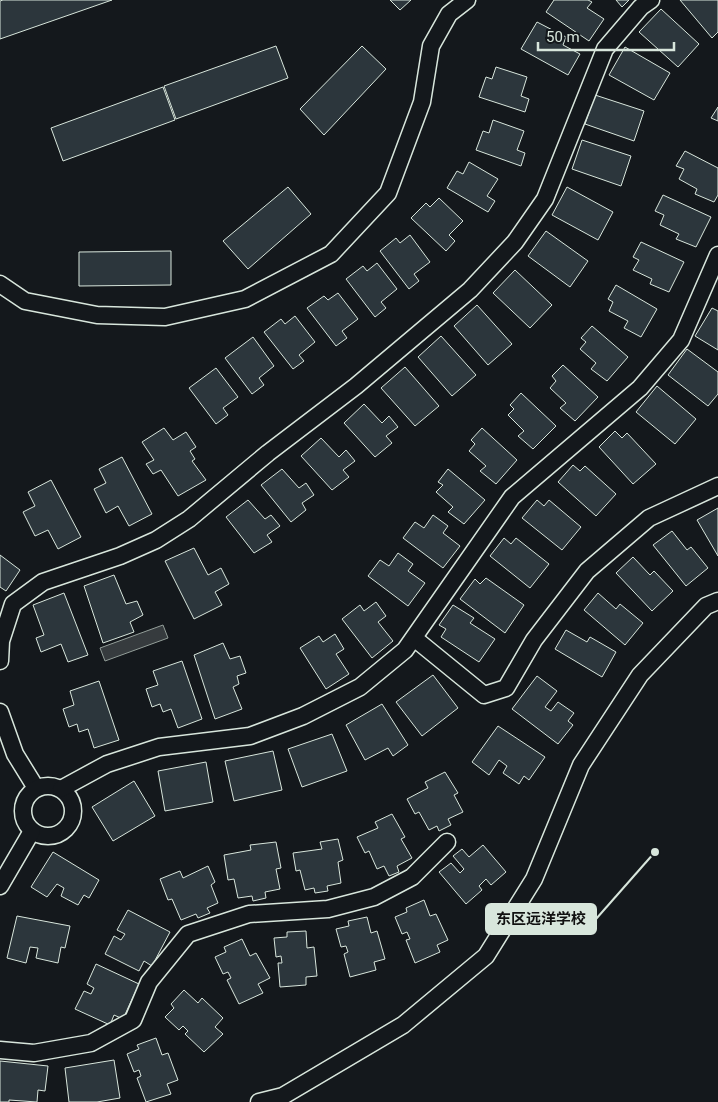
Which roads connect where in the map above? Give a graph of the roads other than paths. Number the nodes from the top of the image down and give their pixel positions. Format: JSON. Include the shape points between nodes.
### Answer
{"nodes":[{"id":1,"x":467,"y":0,"type":"edge"},
{"id":2,"x":651,"y":0,"type":"edge"},
{"id":3,"x":718,"y":255,"type":"edge"},
{"id":4,"x":0,"y":284,"type":"edge"},
{"id":5,"x":718,"y":486,"type":"edge"},
{"id":6,"x":718,"y":601,"type":"edge"},
{"id":7,"x":414,"y":638,"type":"junction"},
{"id":8,"x":0,"y":661,"type":"edge"},
{"id":9,"x":0,"y":712,"type":"edge"},
{"id":10,"x":36,"y":788,"type":"junction"},
{"id":11,"x":61,"y":789,"type":"junction"},
{"id":12,"x":32,"y":831,"type":"junction"},
{"id":13,"x":447,"y":842,"type":"dead end"},
{"id":14,"x":0,"y":886,"type":"edge"},
{"id":15,"x":0,"y":1050,"type":"edge"},
{"id":16,"x":259,"y":1102,"type":"edge"}],
"edges":[{"from":1,"to":4,"type":"street","via":[[449,14],[431,46],[422,102],[388,192],[331,254],[245,299],[165,317],[97,314],[25,301]]},
{"from":2,"to":8,"type":"street","via":[[605,49],[545,199],[515,242],[470,290],[189,519],[156,540],[120,556],[43,582],[13,604],[1,641]]},
{"from":3,"to":7,"type":"street","via":[[681,340],[640,388],[512,497]]},
{"from":5,"to":7,"type":"street","via":[[649,518],[587,571],[534,640],[506,688],[484,694]]},
{"from":6,"to":16,"type":"street","via":[[706,606],[640,675],[581,766],[534,879],[486,956],[404,1025],[283,1096]]},
{"from":7,"to":11,"type":"street","via":[[405,650],[360,687],[303,716],[250,736],[159,747],[107,764]]},
{"from":9,"to":10,"type":"street","via":[[15,754]]},
{"from":10,"to":11,"type":"street"},
{"from":10,"to":12,"type":"street","via":[[29,793],[22,808],[23,817]]},
{"from":11,"to":12,"type":"street","via":[[72,802],[74,810],[69,826],[56,836],[47,837]]},
{"from":12,"to":14,"type":"street"},
{"from":13,"to":15,"type":"street","via":[[412,877],[374,897],[328,909],[248,914],[188,934],[149,982],[133,1020],[91,1043],[34,1053]]}]}
